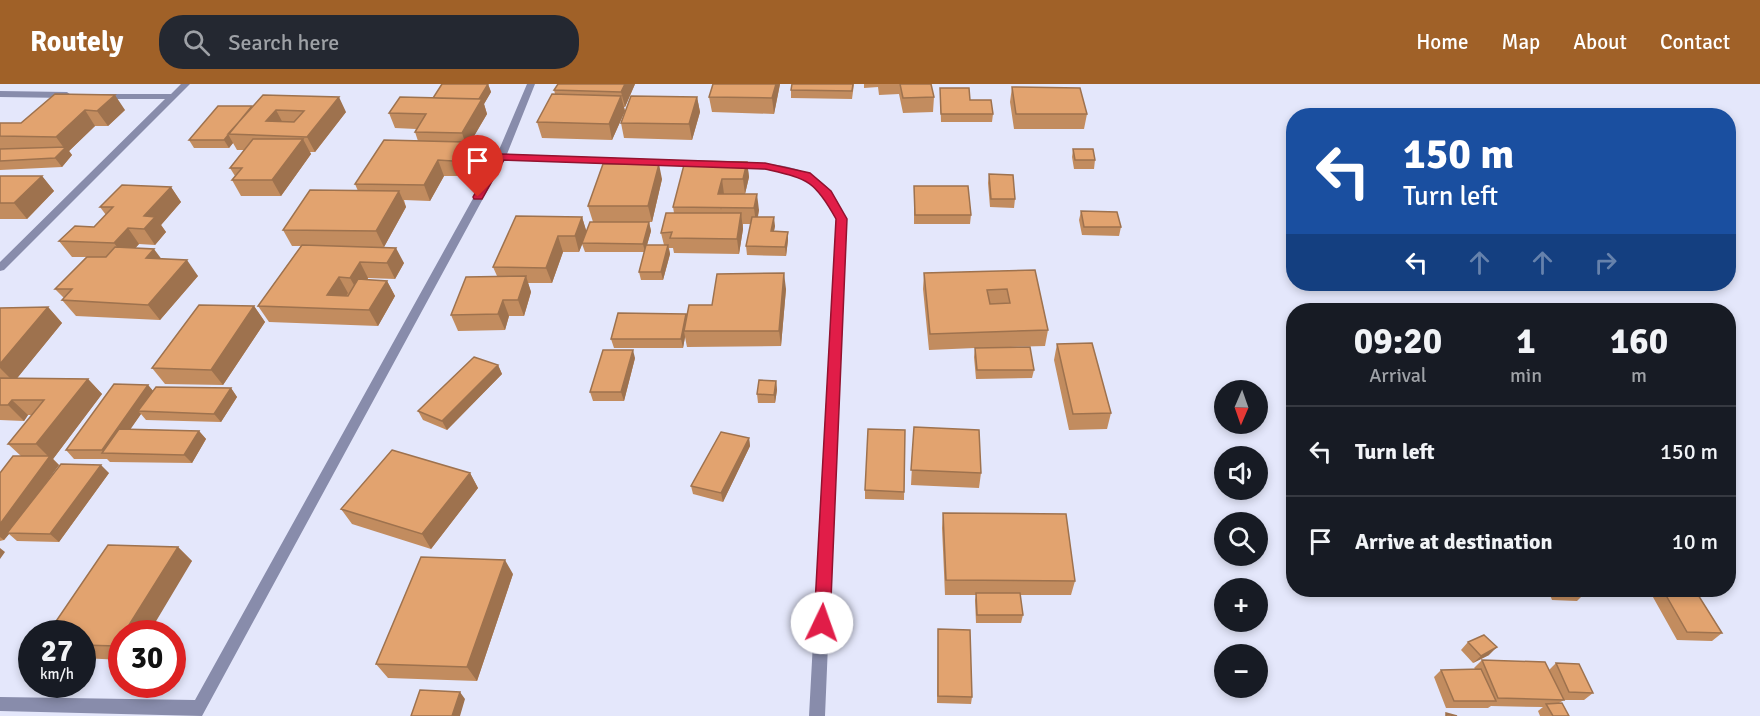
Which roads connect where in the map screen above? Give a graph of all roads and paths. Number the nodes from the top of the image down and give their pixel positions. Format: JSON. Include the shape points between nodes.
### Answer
{"nodes":[{"id":1,"x":186,"y":84,"type":"edge"},
{"id":2,"x":531,"y":84,"type":"edge"},
{"id":3,"x":0,"y":94,"type":"edge"},
{"id":4,"x":81,"y":96,"type":"edge"},
{"id":5,"x":92,"y":96,"type":"edge"},
{"id":6,"x":173,"y":97,"type":"junction"},
{"id":7,"x":501,"y":157,"type":"junction"},
{"id":8,"x":0,"y":268,"type":"edge"},
{"id":9,"x":0,"y":705,"type":"edge"},
{"id":10,"x":197,"y":712,"type":"edge"},
{"id":11,"x":817,"y":716,"type":"edge"}],
"edges":[{"from":1,"to":6,"type":"street"},
{"from":2,"to":7,"type":"street"},
{"from":3,"to":4,"type":"street"},
{"from":5,"to":6,"type":"street"},
{"from":6,"to":8,"type":"street"},
{"from":7,"to":10,"type":"street"},
{"from":7,"to":11,"type":"street","via":[[765,166],[807,176],[827,193],[841,219]]},
{"from":9,"to":10,"type":"street"}]}
